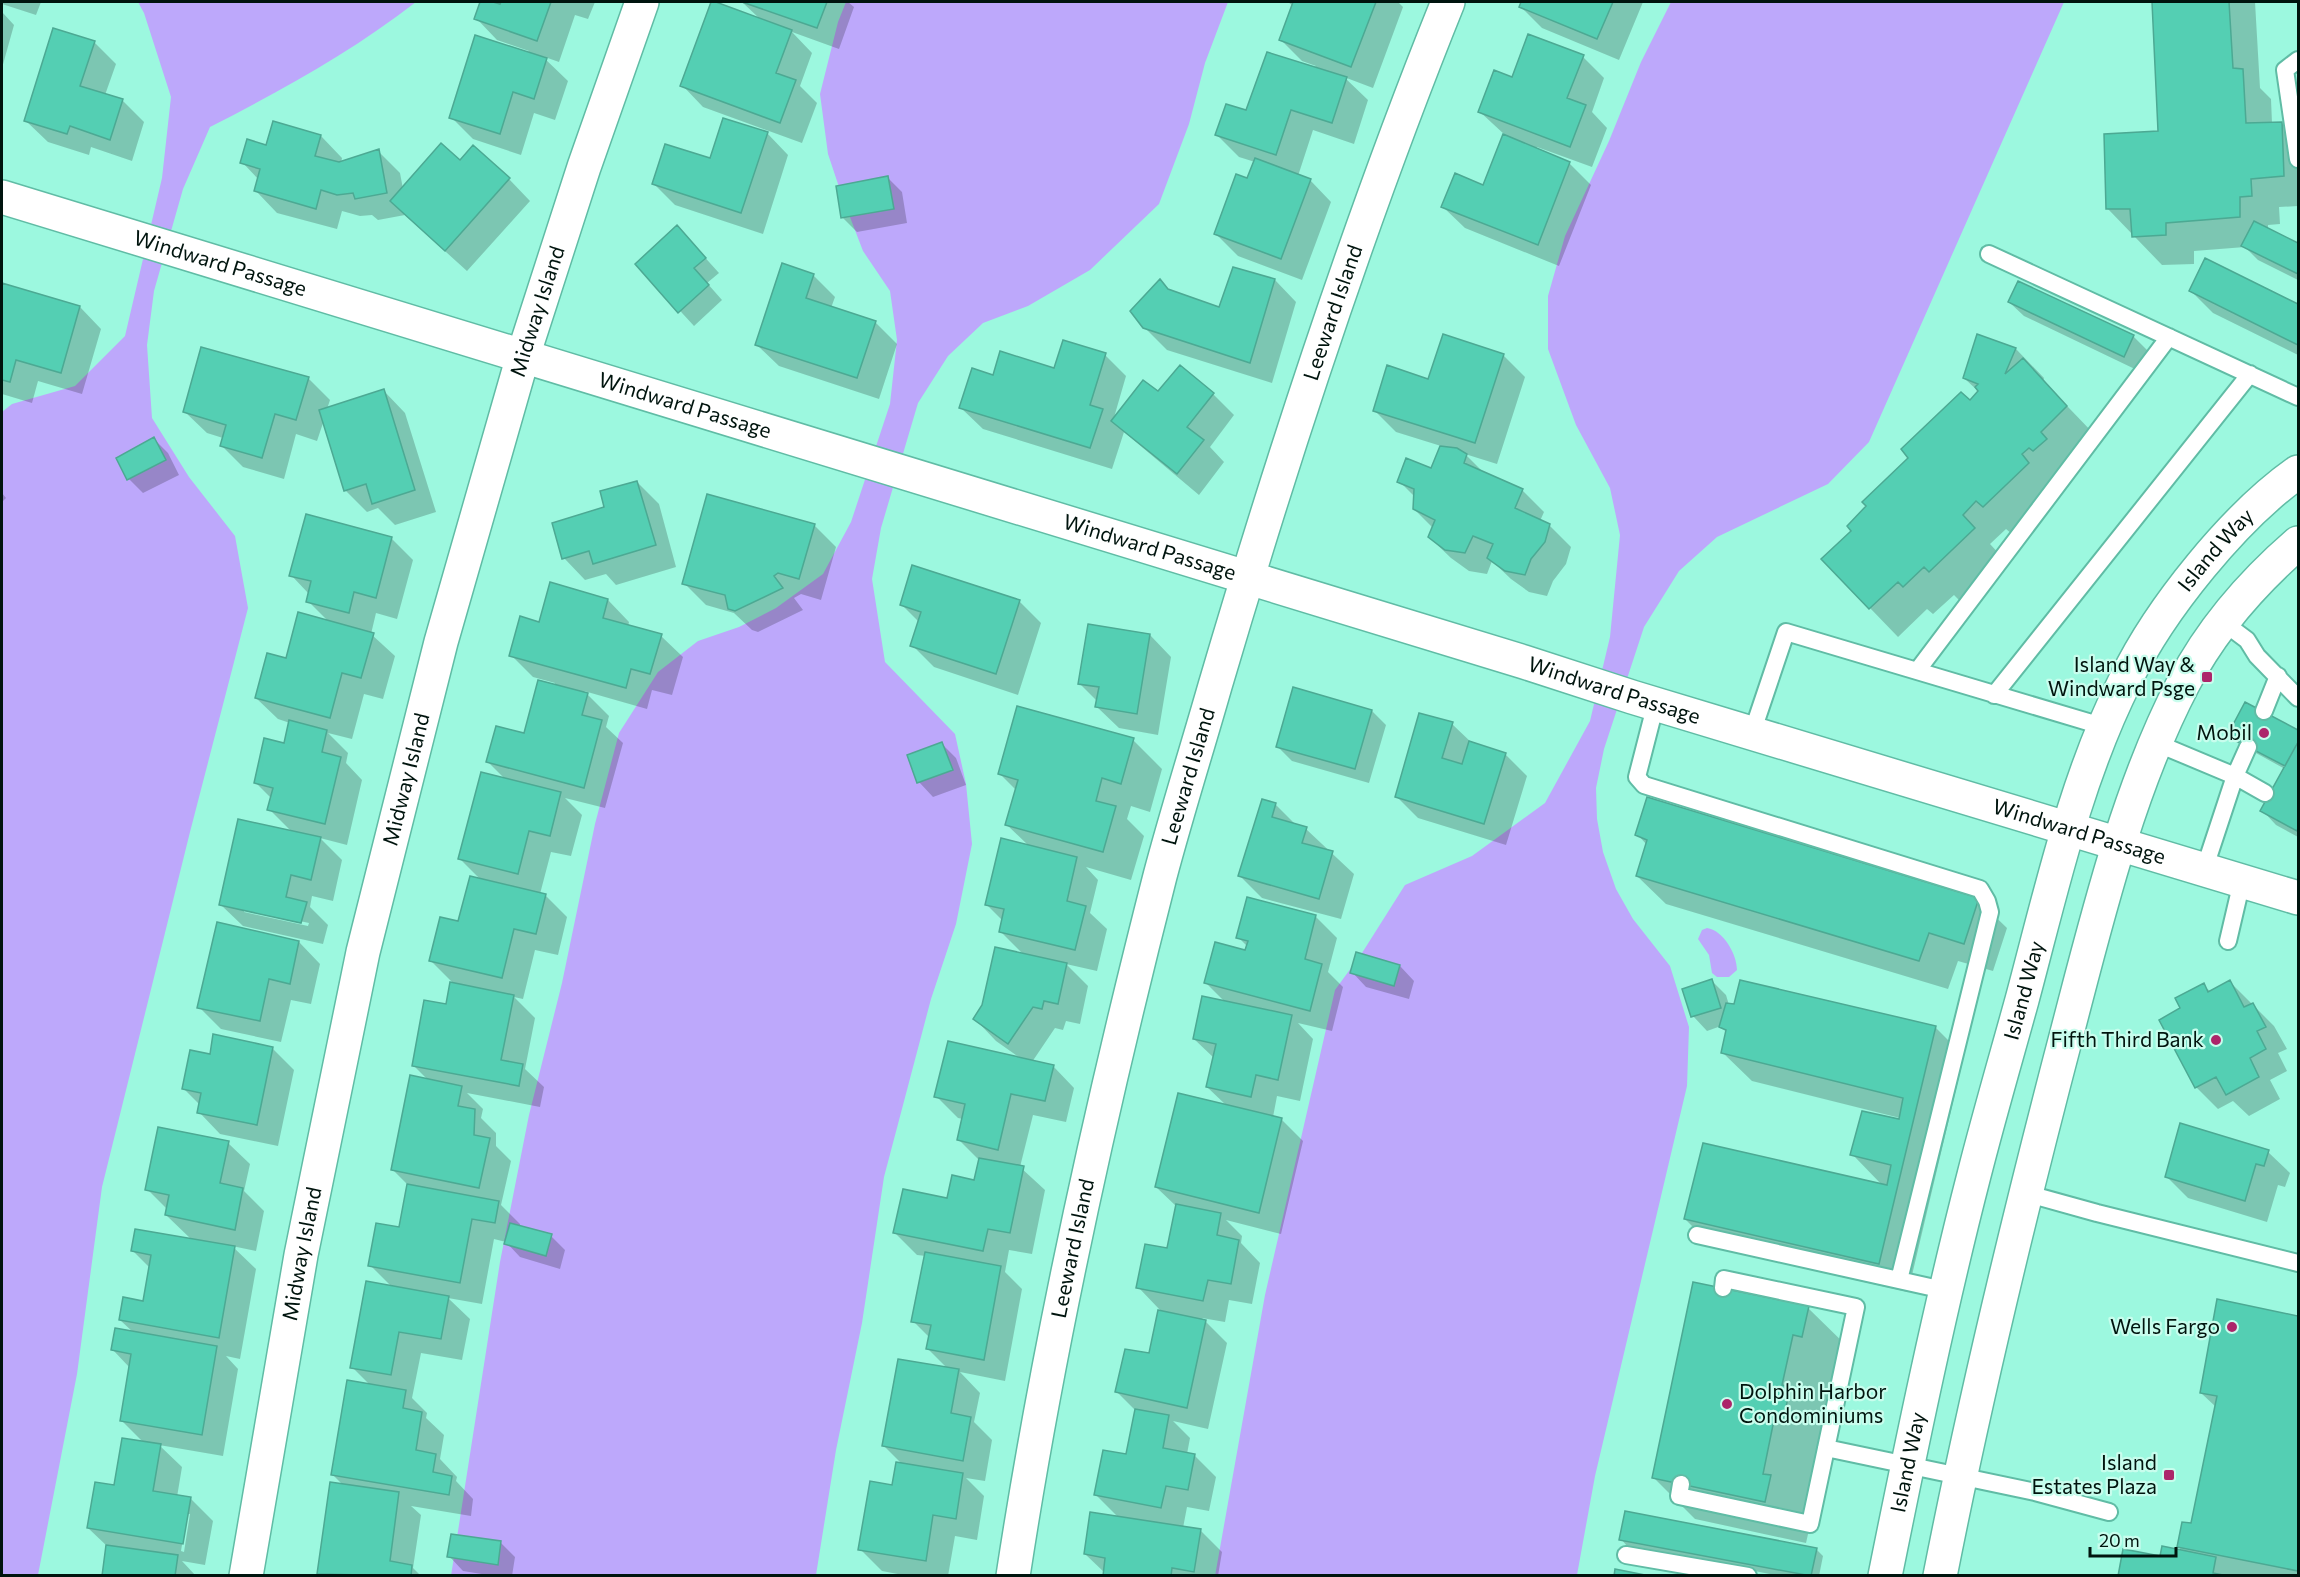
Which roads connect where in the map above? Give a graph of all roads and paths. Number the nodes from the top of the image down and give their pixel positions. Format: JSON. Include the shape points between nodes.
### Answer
{"nodes":[{"id":1,"x":642,"y":2,"type":"edge"},
{"id":2,"x":1448,"y":2,"type":"edge"},
{"id":3,"x":2298,"y":60,"type":"edge"},
{"id":4,"x":2298,"y":158,"type":"edge"},
{"id":5,"x":2,"y":197,"type":"edge"},
{"id":6,"x":1989,"y":254,"type":"dead end"},
{"id":7,"x":2169,"y":337,"type":"junction"},
{"id":8,"x":523,"y":356,"type":"junction"},
{"id":9,"x":2250,"y":374,"type":"junction"},
{"id":10,"x":2298,"y":397,"type":"edge"},
{"id":11,"x":2298,"y":472,"type":"edge"},
{"id":12,"x":2298,"y":543,"type":"edge"},
{"id":13,"x":1247,"y":578,"type":"junction"},
{"id":14,"x":2223,"y":622,"type":"junction"},
{"id":15,"x":1917,"y":671,"type":"junction"},
{"id":16,"x":2278,"y":676,"type":"junction"},
{"id":17,"x":1994,"y":695,"type":"junction"},
{"id":18,"x":2298,"y":698,"type":"edge"},
{"id":19,"x":1644,"y":700,"type":"junction"},
{"id":20,"x":2264,"y":711,"type":"dead end"},
{"id":21,"x":2104,"y":727,"type":"junction"},
{"id":22,"x":1752,"y":733,"type":"junction"},
{"id":23,"x":2156,"y":743,"type":"junction"},
{"id":24,"x":2248,"y":747,"type":"dead end"},
{"id":25,"x":2235,"y":776,"type":"junction"},
{"id":26,"x":2265,"y":793,"type":"dead end"},
{"id":27,"x":2069,"y":829,"type":"junction"},
{"id":28,"x":2120,"y":845,"type":"junction"},
{"id":29,"x":2204,"y":870,"type":"junction"},
{"id":30,"x":2242,"y":881,"type":"junction"},
{"id":31,"x":2298,"y":898,"type":"edge"},
{"id":32,"x":2228,"y":941,"type":"dead end"},
{"id":33,"x":2025,"y":1193,"type":"junction"},
{"id":34,"x":1697,"y":1235,"type":"dead end"},
{"id":35,"x":2298,"y":1263,"type":"edge"},
{"id":36,"x":1899,"y":1280,"type":"junction"},
{"id":37,"x":1723,"y":1288,"type":"dead end"},
{"id":38,"x":1948,"y":1291,"type":"junction"},
{"id":39,"x":1826,"y":1448,"type":"junction"},
{"id":40,"x":1908,"y":1465,"type":"junction"},
{"id":41,"x":1960,"y":1476,"type":"junction"},
{"id":42,"x":1681,"y":1484,"type":"dead end"},
{"id":43,"x":2109,"y":1512,"type":"dead end"},
{"id":44,"x":1626,"y":1555,"type":"dead end"},
{"id":45,"x":246,"y":1575,"type":"edge"},
{"id":46,"x":1013,"y":1575,"type":"edge"},
{"id":47,"x":1748,"y":1575,"type":"edge"},
{"id":48,"x":1886,"y":1575,"type":"edge"},
{"id":49,"x":1940,"y":1575,"type":"edge"}],
"edges":[{"from":1,"to":8,"type":"street","name":"Midway Island"},
{"from":2,"to":13,"type":"street","name":"Leeward Island","via":[[1409,98],[1305,394]]},
{"from":3,"to":4,"type":"lane","via":[[2285,70]]},
{"from":5,"to":8,"type":"street","name":"Windward Passage"},
{"from":6,"to":7,"type":"lane"},
{"from":7,"to":9,"type":"lane"},
{"from":7,"to":15,"type":"lane"},
{"from":8,"to":13,"type":"street","name":"Windward Passage"},
{"from":8,"to":45,"type":"street","name":"Midway Island","via":[[441,642],[363,952],[301,1255]]},
{"from":9,"to":10,"type":"lane"},
{"from":9,"to":17,"type":"lane"},
{"from":11,"to":21,"type":"street","name":"Island Way","via":[[2243,520],[2197,571],[2150,636]]},
{"from":12,"to":14,"type":"street","via":[[2272,565]]},
{"from":13,"to":19,"type":"street","name":"Windward Passage"},
{"from":13,"to":46,"type":"street","name":"Leeward Island","via":[[1161,873],[1088,1174],[1027,1483]]},
{"from":14,"to":16,"type":"lane","via":[[2247,640]]},
{"from":14,"to":23,"type":"street","via":[[2184,683]]},
{"from":15,"to":17,"type":"lane"},
{"from":15,"to":22,"type":"lane","via":[[1786,632]]},
{"from":16,"to":18,"type":"lane"},
{"from":16,"to":20,"type":"lane"},
{"from":17,"to":21,"type":"lane"},
{"from":19,"to":22,"type":"street","name":"Windward Passage"},
{"from":19,"to":36,"type":"lane","via":[[1637,777],[1644,785],[1980,889],[1987,901],[1990,912]]},
{"from":21,"to":27,"type":"street","name":"Island Way"},
{"from":22,"to":27,"type":"street","name":"Windward Passage"},
{"from":23,"to":25,"type":"lane"},
{"from":23,"to":28,"type":"street"},
{"from":24,"to":25,"type":"lane"},
{"from":25,"to":26,"type":"lane"},
{"from":25,"to":29,"type":"lane"},
{"from":27,"to":28,"type":"street","name":"Windward Passage"},
{"from":27,"to":38,"type":"street","name":"Island Way","via":[[1974,1177]]},
{"from":28,"to":29,"type":"street","name":"Windward Passage"},
{"from":28,"to":33,"type":"street"},
{"from":29,"to":30,"type":"street","name":"Windward Passage"},
{"from":30,"to":31,"type":"street","name":"Windward Passage"},
{"from":30,"to":32,"type":"lane"},
{"from":33,"to":35,"type":"lane"},
{"from":33,"to":41,"type":"street"},
{"from":34,"to":36,"type":"lane"},
{"from":36,"to":38,"type":"lane"},
{"from":37,"to":39,"type":"lane","via":[[1724,1280],[1856,1307]]},
{"from":38,"to":40,"type":"street","name":"Island Way"},
{"from":39,"to":40,"type":"lane"},
{"from":39,"to":42,"type":"lane","via":[[1810,1524],[1679,1496]]},
{"from":40,"to":41,"type":"lane"},
{"from":40,"to":48,"type":"street","name":"Island Way"},
{"from":41,"to":43,"type":"lane","via":[[2035,1491]]},
{"from":41,"to":49,"type":"street"},
{"from":44,"to":47,"type":"lane"}]}
